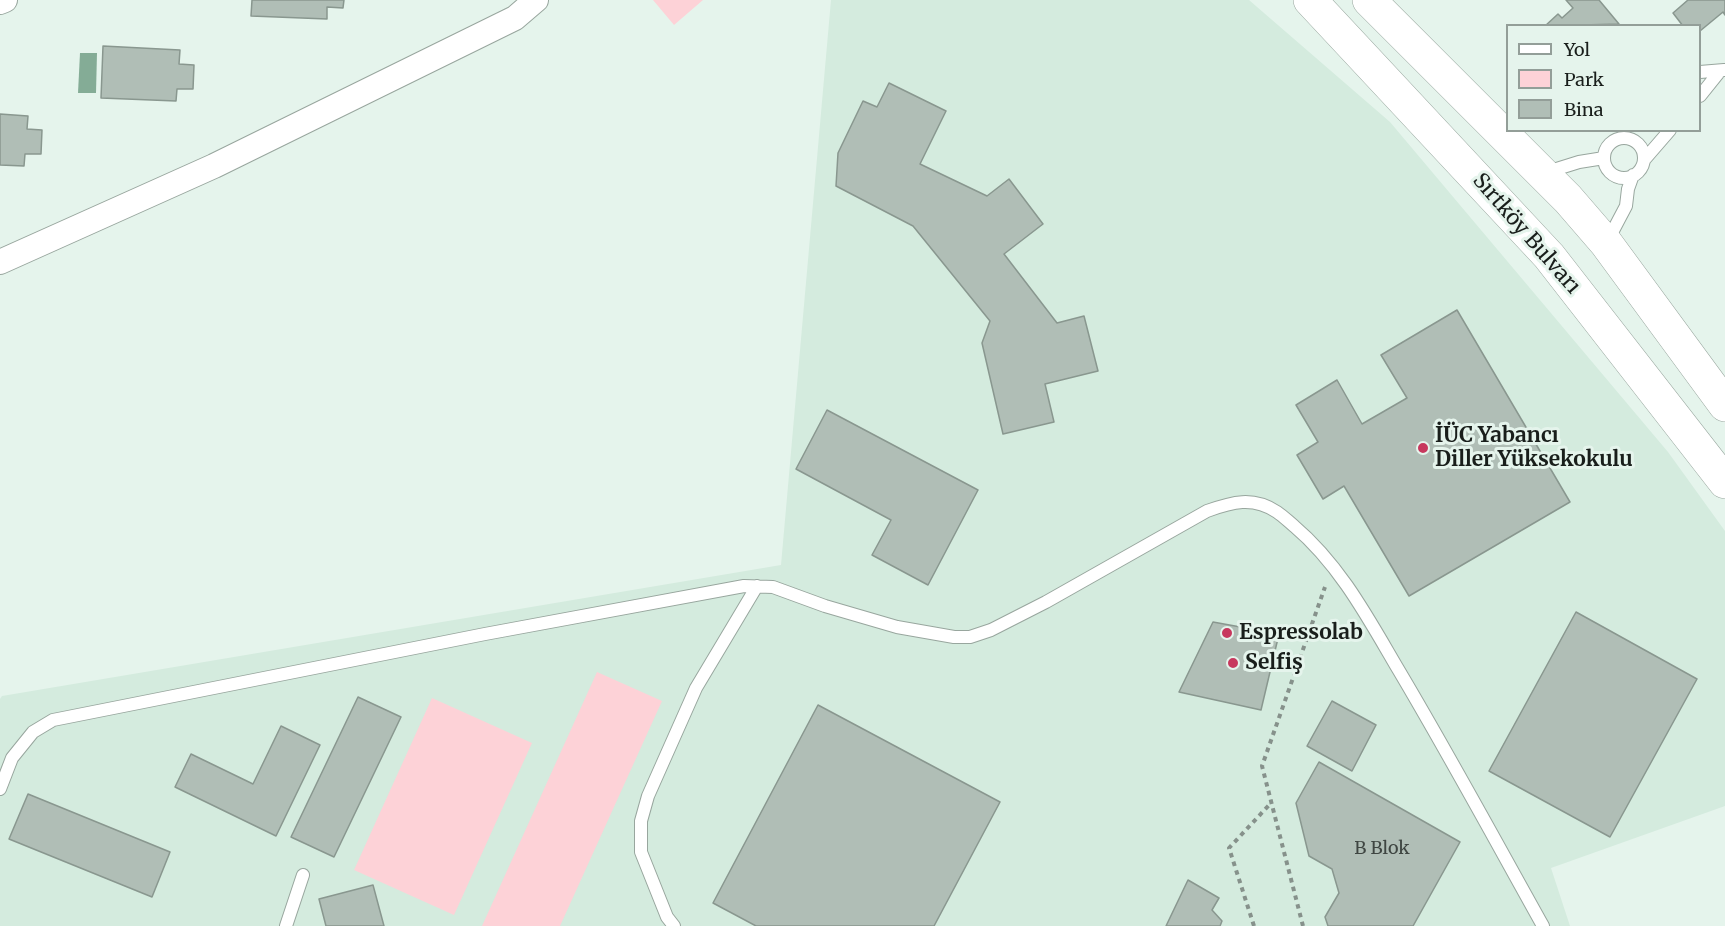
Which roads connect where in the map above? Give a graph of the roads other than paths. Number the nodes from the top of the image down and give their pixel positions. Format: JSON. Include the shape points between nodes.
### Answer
{"nodes":[{"id":1,"x":5,"y":0,"type":"edge"},
{"id":2,"x":536,"y":0,"type":"edge"},
{"id":3,"x":1310,"y":0,"type":"edge"},
{"id":4,"x":1369,"y":0,"type":"edge"},
{"id":5,"x":0,"y":2,"type":"edge"},
{"id":6,"x":1723,"y":70,"type":"edge"},
{"id":7,"x":1701,"y":72,"type":"edge"},
{"id":8,"x":1701,"y":95,"type":"edge"},
{"id":9,"x":1668,"y":132,"type":"edge"},
{"id":10,"x":1623,"y":134,"type":"edge"},
{"id":11,"x":1604,"y":158,"type":"junction"},
{"id":12,"x":1644,"y":160,"type":"junction"},
{"id":13,"x":1542,"y":174,"type":"junction"},
{"id":14,"x":1634,"y":176,"type":"junction"},
{"id":15,"x":1606,"y":243,"type":"junction"},
{"id":16,"x":0,"y":262,"type":"edge"},
{"id":17,"x":1725,"y":405,"type":"edge"},
{"id":18,"x":1725,"y":482,"type":"edge"},
{"id":19,"x":757,"y":586,"type":"junction"},
{"id":20,"x":0,"y":789,"type":"edge"},
{"id":21,"x":303,"y":875,"type":"dead end"},
{"id":22,"x":286,"y":926,"type":"edge"},
{"id":23,"x":674,"y":926,"type":"edge"},
{"id":24,"x":1543,"y":926,"type":"edge"}],
"edges":[{"from":1,"to":5,"type":"street"},
{"from":2,"to":16,"type":"street","via":[[515,18],[214,166]]},
{"from":3,"to":18,"type":"main road","name":"Sırtköy Bulvarı","via":[[1550,256]]},
{"from":4,"to":13,"type":"main road"},
{"from":6,"to":7,"type":"lane"},
{"from":6,"to":8,"type":"lane"},
{"from":9,"to":12,"type":"lane"},
{"from":10,"to":11,"type":"lane","via":[[1608,146]]},
{"from":10,"to":12,"type":"lane","via":[[1637,143]]},
{"from":11,"to":13,"type":"lane"},
{"from":11,"to":14,"type":"lane","via":[[1614,175]]},
{"from":12,"to":14,"type":"lane"},
{"from":13,"to":15,"type":"main road"},
{"from":14,"to":15,"type":"lane","via":[[1626,206]]},
{"from":15,"to":17,"type":"main road"},
{"from":19,"to":20,"type":"lane","via":[[485,634],[53,720],[33,732],[12,758]]},
{"from":19,"to":23,"type":"lane","via":[[696,688],[648,796],[641,821],[641,852]]},
{"from":19,"to":24,"type":"lane","via":[[773,587],[897,627],[970,637],[1046,602],[1208,511],[1228,503],[1263,505],[1305,536],[1351,590],[1434,729]]},
{"from":21,"to":22,"type":"lane"}]}
